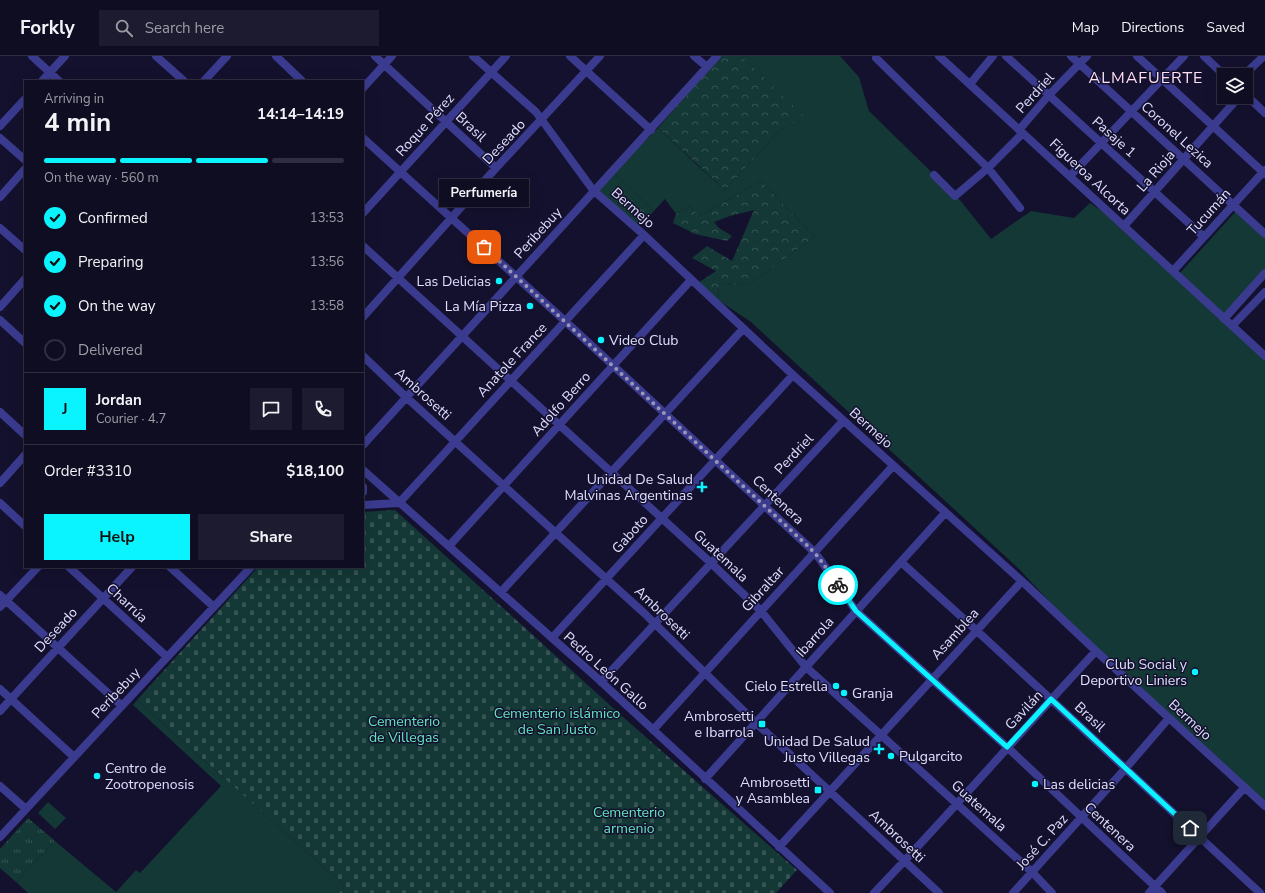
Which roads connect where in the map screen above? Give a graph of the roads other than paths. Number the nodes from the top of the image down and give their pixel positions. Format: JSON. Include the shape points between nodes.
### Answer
{"nodes":[{"id":1,"x":32,"y":56,"type":"edge"},
{"id":2,"x":65,"y":56,"type":"edge"},
{"id":3,"x":156,"y":56,"type":"edge"},
{"id":4,"x":227,"y":56,"type":"edge"},
{"id":5,"x":276,"y":56,"type":"edge"},
{"id":6,"x":376,"y":56,"type":"edge"},
{"id":7,"x":392,"y":56,"type":"edge"},
{"id":8,"x":473,"y":56,"type":"edge"},
{"id":9,"x":506,"y":56,"type":"edge"},
{"id":10,"x":570,"y":56,"type":"edge"},
{"id":11,"x":600,"y":56,"type":"edge"},
{"id":12,"x":694,"y":56,"type":"edge"},
{"id":13,"x":717,"y":56,"type":"edge"},
{"id":14,"x":938,"y":56,"type":"edge"},
{"id":15,"x":993,"y":56,"type":"edge"},
{"id":16,"x":1006,"y":56,"type":"edge"},
{"id":17,"x":1071,"y":56,"type":"edge"},
{"id":18,"x":1087,"y":56,"type":"edge"},
{"id":19,"x":1137,"y":56,"type":"edge"},
{"id":20,"x":1184,"y":56,"type":"edge"},
{"id":21,"x":1204,"y":56,"type":"edge"},
{"id":22,"x":1264,"y":56,"type":"edge"},
{"id":23,"x":876,"y":58,"type":"dead end"},
{"id":24,"x":385,"y":64,"type":"junction"},
{"id":25,"x":1080,"y":64,"type":"junction"},
{"id":26,"x":707,"y":67,"type":"junction"},
{"id":27,"x":1217,"y":68,"type":"edge"},
{"id":28,"x":1251,"y":68,"type":"edge"},
{"id":29,"x":586,"y":71,"type":"junction"},
{"id":30,"x":50,"y":72,"type":"junction"},
{"id":31,"x":491,"y":72,"type":"junction"},
{"id":32,"x":43,"y":80,"type":"edge"},
{"id":33,"x":58,"y":80,"type":"edge"},
{"id":34,"x":183,"y":80,"type":"edge"},
{"id":35,"x":205,"y":80,"type":"edge"},
{"id":36,"x":301,"y":80,"type":"edge"},
{"id":37,"x":1162,"y":80,"type":"junction"},
{"id":38,"x":970,"y":84,"type":"junction"},
{"id":39,"x":364,"y":87,"type":"edge"},
{"id":40,"x":1049,"y":95,"type":"junction"},
{"id":41,"x":24,"y":100,"type":"edge"},
{"id":42,"x":1253,"y":102,"type":"edge"},
{"id":43,"x":1233,"y":104,"type":"edge"},
{"id":44,"x":1132,"y":111,"type":"junction"},
{"id":45,"x":1265,"y":113,"type":"edge"},
{"id":46,"x":542,"y":120,"type":"junction"},
{"id":47,"x":446,"y":122,"type":"junction"},
{"id":48,"x":0,"y":126,"type":"edge"},
{"id":49,"x":1213,"y":126,"type":"junction"},
{"id":50,"x":650,"y":130,"type":"junction"},
{"id":51,"x":1021,"y":132,"type":"junction"},
{"id":52,"x":0,"y":138,"type":"edge"},
{"id":53,"x":364,"y":139,"type":"edge"},
{"id":54,"x":1101,"y":143,"type":"junction"},
{"id":55,"x":1184,"y":158,"type":"junction"},
{"id":56,"x":24,"y":159,"type":"edge"},
{"id":57,"x":496,"y":168,"type":"junction"},
{"id":58,"x":988,"y":168,"type":"junction"},
{"id":59,"x":24,"y":170,"type":"edge"},
{"id":60,"x":400,"y":172,"type":"junction"},
{"id":61,"x":1264,"y":172,"type":"edge"},
{"id":62,"x":934,"y":175,"type":"dead end"},
{"id":63,"x":1070,"y":176,"type":"junction"},
{"id":64,"x":593,"y":190,"type":"junction"},
{"id":65,"x":1156,"y":192,"type":"junction"},
{"id":66,"x":0,"y":197,"type":"edge"},
{"id":67,"x":1234,"y":204,"type":"junction"},
{"id":68,"x":1020,"y":208,"type":"dead end"},
{"id":69,"x":364,"y":212,"type":"edge"},
{"id":70,"x":452,"y":218,"type":"junction"},
{"id":71,"x":1124,"y":226,"type":"junction"},
{"id":72,"x":0,"y":228,"type":"edge"},
{"id":73,"x":1265,"y":234,"type":"edge"},
{"id":74,"x":644,"y":235,"type":"junction"},
{"id":75,"x":1204,"y":237,"type":"junction"},
{"id":76,"x":364,"y":247,"type":"edge"},
{"id":77,"x":24,"y":249,"type":"edge"},
{"id":78,"x":1173,"y":271,"type":"junction"},
{"id":79,"x":1265,"y":273,"type":"edge"},
{"id":80,"x":516,"y":277,"type":"junction"},
{"id":81,"x":398,"y":278,"type":"junction"},
{"id":82,"x":24,"y":280,"type":"edge"},
{"id":83,"x":691,"y":280,"type":"junction"},
{"id":84,"x":1265,"y":292,"type":"edge"},
{"id":85,"x":0,"y":307,"type":"edge"},
{"id":86,"x":364,"y":316,"type":"edge"},
{"id":87,"x":1224,"y":319,"type":"junction"},
{"id":88,"x":0,"y":320,"type":"edge"},
{"id":89,"x":565,"y":321,"type":"junction"},
{"id":90,"x":1232,"y":326,"type":"junction"},
{"id":91,"x":743,"y":329,"type":"junction"},
{"id":92,"x":462,"y":336,"type":"junction"},
{"id":93,"x":24,"y":342,"type":"edge"},
{"id":94,"x":1265,"y":356,"type":"edge"},
{"id":95,"x":364,"y":357,"type":"edge"},
{"id":96,"x":614,"y":366,"type":"junction"},
{"id":97,"x":793,"y":375,"type":"junction"},
{"id":98,"x":510,"y":381,"type":"junction"},
{"id":99,"x":406,"y":397,"type":"junction"},
{"id":100,"x":0,"y":412,"type":"edge"},
{"id":101,"x":664,"y":412,"type":"junction"},
{"id":102,"x":843,"y":421,"type":"junction"},
{"id":103,"x":559,"y":426,"type":"junction"},
{"id":104,"x":24,"y":434,"type":"edge"},
{"id":105,"x":455,"y":441,"type":"junction"},
{"id":106,"x":364,"y":444,"type":"edge"},
{"id":107,"x":24,"y":456,"type":"edge"},
{"id":108,"x":715,"y":460,"type":"junction"},
{"id":109,"x":893,"y":466,"type":"junction"},
{"id":110,"x":364,"y":471,"type":"edge"},
{"id":111,"x":611,"y":472,"type":"junction"},
{"id":112,"x":0,"y":483,"type":"edge"},
{"id":113,"x":504,"y":486,"type":"junction"},
{"id":114,"x":0,"y":503,"type":"edge"},
{"id":115,"x":399,"y":503,"type":"junction"},
{"id":116,"x":764,"y":505,"type":"junction"},
{"id":117,"x":364,"y":506,"type":"edge"},
{"id":118,"x":945,"y":513,"type":"junction"},
{"id":119,"x":661,"y":519,"type":"junction"},
{"id":120,"x":24,"y":525,"type":"edge"},
{"id":121,"x":556,"y":533,"type":"junction"},
{"id":122,"x":449,"y":546,"type":"junction"},
{"id":123,"x":814,"y":552,"type":"junction"},
{"id":124,"x":901,"y":562,"type":"junction"},
{"id":125,"x":711,"y":563,"type":"junction"},
{"id":126,"x":37,"y":568,"type":"edge"},
{"id":127,"x":70,"y":568,"type":"edge"},
{"id":128,"x":131,"y":568,"type":"edge"},
{"id":129,"x":171,"y":568,"type":"edge"},
{"id":130,"x":250,"y":568,"type":"edge"},
{"id":131,"x":607,"y":579,"type":"junction"},
{"id":132,"x":1022,"y":581,"type":"junction"},
{"id":133,"x":500,"y":592,"type":"junction"},
{"id":134,"x":3,"y":598,"type":"edge"},
{"id":135,"x":103,"y":598,"type":"junction"},
{"id":136,"x":214,"y":607,"type":"junction"},
{"id":137,"x":0,"y":608,"type":"edge"},
{"id":138,"x":761,"y":611,"type":"junction"},
{"id":139,"x":856,"y":611,"type":"junction"},
{"id":140,"x":655,"y":624,"type":"junction"},
{"id":141,"x":976,"y":630,"type":"junction"},
{"id":142,"x":552,"y":638,"type":"junction"},
{"id":143,"x":57,"y":647,"type":"junction"},
{"id":144,"x":1096,"y":651,"type":"junction"},
{"id":145,"x":167,"y":658,"type":"junction"},
{"id":146,"x":806,"y":667,"type":"junction"},
{"id":147,"x":706,"y":673,"type":"junction"},
{"id":148,"x":932,"y":679,"type":"junction"},
{"id":149,"x":601,"y":682,"type":"junction"},
{"id":150,"x":0,"y":689,"type":"edge"},
{"id":151,"x":11,"y":699,"type":"junction"},
{"id":152,"x":1051,"y":699,"type":"junction"},
{"id":153,"x":122,"y":706,"type":"junction"},
{"id":154,"x":0,"y":711,"type":"edge"},
{"id":155,"x":1169,"y":718,"type":"junction"},
{"id":156,"x":755,"y":722,"type":"junction"},
{"id":157,"x":653,"y":730,"type":"junction"},
{"id":158,"x":880,"y":735,"type":"junction"},
{"id":159,"x":1007,"y":747,"type":"junction"},
{"id":160,"x":74,"y":757,"type":"junction"},
{"id":161,"x":1126,"y":768,"type":"junction"},
{"id":162,"x":705,"y":779,"type":"junction"},
{"id":163,"x":0,"y":786,"type":"edge"},
{"id":164,"x":1244,"y":788,"type":"junction"},
{"id":165,"x":830,"y":792,"type":"junction"},
{"id":166,"x":956,"y":803,"type":"junction"},
{"id":167,"x":1265,"y":806,"type":"edge"},
{"id":168,"x":26,"y":810,"type":"junction"},
{"id":169,"x":1081,"y":818,"type":"junction"},
{"id":170,"x":1200,"y":837,"type":"junction"},
{"id":171,"x":0,"y":838,"type":"edge"},
{"id":172,"x":779,"y":847,"type":"junction"},
{"id":173,"x":904,"y":862,"type":"junction"},
{"id":174,"x":1032,"y":872,"type":"junction"},
{"id":175,"x":1154,"y":886,"type":"junction"},
{"id":176,"x":830,"y":893,"type":"edge"},
{"id":177,"x":874,"y":893,"type":"edge"},
{"id":178,"x":940,"y":893,"type":"edge"},
{"id":179,"x":1013,"y":893,"type":"edge"},
{"id":180,"x":1052,"y":893,"type":"edge"},
{"id":181,"x":1148,"y":893,"type":"edge"},
{"id":182,"x":1162,"y":893,"type":"edge"},
{"id":183,"x":1260,"y":893,"type":"edge"}],
"edges":[{"from":1,"to":30,"type":"street"},
{"from":2,"to":30,"type":"street"},
{"from":3,"to":34,"type":"street"},
{"from":4,"to":35,"type":"street"},
{"from":5,"to":36,"type":"street"},
{"from":6,"to":24,"type":"street","name":"Brasil"},
{"from":7,"to":24,"type":"street"},
{"from":8,"to":31,"type":"street","name":"Bermejo"},
{"from":9,"to":31,"type":"street","name":"Roque Pérez"},
{"from":10,"to":29,"type":"street"},
{"from":11,"to":29,"type":"street","name":"Deseado"},
{"from":12,"to":26,"type":"street"},
{"from":13,"to":26,"type":"street","name":"Peribebuy"},
{"from":14,"to":38,"type":"street","name":"Figueroa Alcorta"},
{"from":15,"to":38,"type":"street"},
{"from":16,"to":40,"type":"street","name":"Pasaje 1"},
{"from":17,"to":25,"type":"street","name":"Coronel Lezica"},
{"from":18,"to":25,"type":"street","name":"Perdriel"},
{"from":19,"to":37,"type":"street"},
{"from":20,"to":37,"type":"street"},
{"from":21,"to":27,"type":"street"},
{"from":22,"to":28,"type":"street"},
{"from":23,"to":58,"type":"street"},
{"from":24,"to":39,"type":"street"},
{"from":24,"to":47,"type":"street","name":"Brasil"},
{"from":25,"to":40,"type":"street","name":"Perdriel"},
{"from":25,"to":44,"type":"street","name":"Coronel Lezica"},
{"from":26,"to":50,"type":"street","name":"Peribebuy"},
{"from":29,"to":46,"type":"street","name":"Deseado"},
{"from":29,"to":50,"type":"street"},
{"from":30,"to":32,"type":"street"},
{"from":30,"to":33,"type":"street"},
{"from":31,"to":46,"type":"street","name":"Bermejo"},
{"from":31,"to":47,"type":"street","name":"Roque Pérez"},
{"from":37,"to":44,"type":"street"},
{"from":37,"to":49,"type":"street"},
{"from":38,"to":51,"type":"street","name":"Figueroa Alcorta"},
{"from":40,"to":51,"type":"street","name":"Perdriel"},
{"from":40,"to":54,"type":"street","name":"Pasaje 1"},
{"from":41,"to":48,"type":"street"},
{"from":42,"to":45,"type":"street"},
{"from":43,"to":49,"type":"street","name":"La Rioja"},
{"from":44,"to":54,"type":"street"},
{"from":44,"to":55,"type":"street","name":"Coronel Lezica"},
{"from":46,"to":57,"type":"street","name":"Deseado"},
{"from":46,"to":64,"type":"street","name":"Bermejo"},
{"from":47,"to":57,"type":"street","name":"Brasil"},
{"from":47,"to":60,"type":"street","name":"Roque Pérez"},
{"from":49,"to":55,"type":"street","name":"La Rioja"},
{"from":49,"to":61,"type":"street"},
{"from":50,"to":64,"type":"street","name":"Peribebuy"},
{"from":51,"to":58,"type":"street","name":"Perdriel"},
{"from":51,"to":63,"type":"street","name":"Figueroa Alcorta"},
{"from":52,"to":56,"type":"street"},
{"from":53,"to":60,"type":"street","name":"Centenera"},
{"from":54,"to":63,"type":"street"},
{"from":54,"to":65,"type":"street","name":"Pasaje 1"},
{"from":55,"to":65,"type":"street","name":"La Rioja"},
{"from":55,"to":67,"type":"street","name":"Coronel Lezica"},
{"from":57,"to":70,"type":"street","name":"Deseado"},
{"from":58,"to":62,"type":"street","name":"Perdriel","via":[[957,196]]},
{"from":58,"to":68,"type":"street"},
{"from":59,"to":66,"type":"street"},
{"from":60,"to":69,"type":"street","name":"Roque Pérez"},
{"from":60,"to":70,"type":"street","name":"Centenera"},
{"from":61,"to":67,"type":"street","name":"Tucumán"},
{"from":63,"to":71,"type":"street","name":"Figueroa Alcorta"},
{"from":64,"to":74,"type":"street","name":"Bermejo"},
{"from":64,"to":80,"type":"street","name":"Peribebuy"},
{"from":65,"to":71,"type":"street","name":"La Rioja"},
{"from":65,"to":75,"type":"street","name":"Pasaje 1"},
{"from":67,"to":73,"type":"street","name":"Coronel Lezica"},
{"from":67,"to":75,"type":"street","name":"Tucumán"},
{"from":70,"to":80,"type":"street","name":"Centenera"},
{"from":70,"to":81,"type":"street","name":"Deseado"},
{"from":71,"to":78,"type":"street","name":"Figueroa Alcorta"},
{"from":72,"to":77,"type":"street"},
{"from":74,"to":83,"type":"street","name":"Bermejo"},
{"from":74,"to":89,"type":"street","name":"Anatole France"},
{"from":75,"to":78,"type":"street","name":"Tucumán"},
{"from":76,"to":81,"type":"street","name":"Guatemala"},
{"from":78,"to":87,"type":"street","name":"Figueroa Alcorta"},
{"from":79,"to":87,"type":"street"},
{"from":80,"to":89,"type":"street","name":"Centenera"},
{"from":80,"to":92,"type":"street","name":"Peribebuy"},
{"from":81,"to":86,"type":"street","name":"Deseado"},
{"from":81,"to":92,"type":"street","name":"Guatemala"},
{"from":82,"to":85,"type":"street"},
{"from":83,"to":91,"type":"street","name":"Bermejo"},
{"from":83,"to":96,"type":"street","name":"Adolfo Berro"},
{"from":84,"to":90,"type":"street"},
{"from":87,"to":90,"type":"street","name":"Figueroa Alcorta"},
{"from":88,"to":93,"type":"street"},
{"from":89,"to":96,"type":"street","name":"Centenera"},
{"from":89,"to":98,"type":"street","name":"Anatole France"},
{"from":90,"to":94,"type":"street","name":"Figueroa Alcorta"},
{"from":91,"to":97,"type":"street","name":"Bermejo"},
{"from":91,"to":101,"type":"street"},
{"from":92,"to":98,"type":"street","name":"Guatemala"},
{"from":92,"to":99,"type":"street","name":"Peribebuy"},
{"from":95,"to":99,"type":"street","name":"Ambrosetti"},
{"from":96,"to":101,"type":"street","name":"Centenera"},
{"from":96,"to":103,"type":"street","name":"Adolfo Berro"},
{"from":97,"to":102,"type":"street","name":"Bermejo"},
{"from":97,"to":108,"type":"street","name":"Gaboto"},
{"from":98,"to":103,"type":"street","name":"Guatemala"},
{"from":98,"to":105,"type":"street","name":"Anatole France"},
{"from":99,"to":105,"type":"street","name":"Ambrosetti"},
{"from":99,"to":106,"type":"street","name":"Peribebuy"},
{"from":100,"to":104,"type":"street"},
{"from":101,"to":108,"type":"street","name":"Centenera"},
{"from":101,"to":111,"type":"street"},
{"from":102,"to":109,"type":"street","name":"Bermejo"},
{"from":102,"to":116,"type":"street","name":"Perdriel"},
{"from":103,"to":111,"type":"street","name":"Guatemala"},
{"from":103,"to":113,"type":"street","name":"Adolfo Berro"},
{"from":105,"to":113,"type":"street","name":"Ambrosetti"},
{"from":105,"to":115,"type":"street","name":"Anatole France"},
{"from":107,"to":112,"type":"street"},
{"from":108,"to":116,"type":"street","name":"Centenera"},
{"from":108,"to":119,"type":"street","name":"Gaboto"},
{"from":109,"to":118,"type":"street","name":"Bermejo"},
{"from":109,"to":123,"type":"street","name":"Gibraltar"},
{"from":110,"to":115,"type":"street","name":"Pedro León Gallo"},
{"from":111,"to":119,"type":"street","name":"Guatemala"},
{"from":111,"to":121,"type":"street"},
{"from":113,"to":121,"type":"street","name":"Ambrosetti"},
{"from":113,"to":122,"type":"street","name":"Adolfo Berro"},
{"from":114,"to":120,"type":"street"},
{"from":115,"to":117,"type":"street"},
{"from":115,"to":122,"type":"street","name":"Pedro León Gallo"},
{"from":116,"to":123,"type":"street","name":"Centenera"},
{"from":116,"to":125,"type":"street","name":"Perdriel"},
{"from":118,"to":124,"type":"street","name":"Ibarrola"},
{"from":118,"to":132,"type":"street","name":"Bermejo"},
{"from":119,"to":125,"type":"street","name":"Guatemala"},
{"from":119,"to":131,"type":"street","name":"Gaboto"},
{"from":121,"to":131,"type":"street","name":"Ambrosetti"},
{"from":121,"to":133,"type":"street"},
{"from":122,"to":133,"type":"street","name":"Pedro León Gallo"},
{"from":123,"to":138,"type":"street","name":"Gibraltar"},
{"from":123,"to":139,"type":"street","name":"Centenera"},
{"from":124,"to":139,"type":"street","name":"Ibarrola"},
{"from":124,"to":141,"type":"street","name":"Brasil"},
{"from":125,"to":138,"type":"street","name":"Guatemala"},
{"from":125,"to":140,"type":"street","name":"Perdriel"},
{"from":126,"to":134,"type":"street"},
{"from":127,"to":135,"type":"street","name":"Charrúa"},
{"from":128,"to":135,"type":"street","name":"Deseado"},
{"from":129,"to":136,"type":"street"},
{"from":130,"to":136,"type":"street","name":"Peribebuy"},
{"from":131,"to":140,"type":"street","name":"Ambrosetti"},
{"from":131,"to":142,"type":"street","name":"Gaboto"},
{"from":132,"to":141,"type":"street","name":"Asamblea"},
{"from":132,"to":144,"type":"street","name":"Bermejo"},
{"from":133,"to":142,"type":"street","name":"Pedro León Gallo"},
{"from":134,"to":137,"type":"street"},
{"from":134,"to":143,"type":"street"},
{"from":135,"to":143,"type":"street","name":"Deseado"},
{"from":135,"to":145,"type":"street","name":"Charrúa"},
{"from":136,"to":145,"type":"street","name":"Peribebuy"},
{"from":138,"to":146,"type":"street","name":"Guatemala"},
{"from":138,"to":147,"type":"street","name":"Gibraltar"},
{"from":139,"to":146,"type":"street","name":"Ibarrola"},
{"from":139,"to":148,"type":"street","name":"Centenera"},
{"from":140,"to":147,"type":"street","name":"Ambrosetti"},
{"from":140,"to":149,"type":"street","name":"Perdriel"},
{"from":141,"to":148,"type":"street","name":"Asamblea"},
{"from":141,"to":152,"type":"street","name":"Brasil"},
{"from":142,"to":149,"type":"street","name":"Pedro León Gallo"},
{"from":143,"to":151,"type":"street","name":"Deseado"},
{"from":143,"to":153,"type":"street"},
{"from":144,"to":152,"type":"street","name":"Gavilán"},
{"from":144,"to":155,"type":"street","name":"Bermejo"},
{"from":145,"to":153,"type":"street","name":"Peribebuy"},
{"from":146,"to":156,"type":"street","name":"Ibarrola"},
{"from":146,"to":158,"type":"street","name":"Guatemala"},
{"from":147,"to":156,"type":"street","name":"Ambrosetti"},
{"from":147,"to":157,"type":"street","name":"Gibraltar"},
{"from":148,"to":158,"type":"street","name":"Asamblea"},
{"from":148,"to":159,"type":"street","name":"Centenera"},
{"from":149,"to":157,"type":"street","name":"Pedro León Gallo"},
{"from":150,"to":151,"type":"street"},
{"from":151,"to":154,"type":"street","name":"Deseado"},
{"from":151,"to":160,"type":"street"},
{"from":152,"to":159,"type":"street","name":"Gavilán"},
{"from":152,"to":161,"type":"street","name":"Brasil"},
{"from":153,"to":160,"type":"street","name":"Peribebuy"},
{"from":155,"to":161,"type":"street","name":"José C. Paz"},
{"from":155,"to":164,"type":"street","name":"Bermejo"},
{"from":156,"to":162,"type":"street","name":"Ibarrola"},
{"from":156,"to":165,"type":"street","name":"Ambrosetti"},
{"from":157,"to":162,"type":"street","name":"Pedro León Gallo"},
{"from":158,"to":165,"type":"street","name":"Asamblea"},
{"from":158,"to":166,"type":"street","name":"Guatemala"},
{"from":159,"to":166,"type":"street","name":"Gavilán"},
{"from":159,"to":169,"type":"street","name":"Centenera"},
{"from":160,"to":168,"type":"street","name":"Peribebuy"},
{"from":161,"to":169,"type":"street","name":"José C. Paz"},
{"from":161,"to":170,"type":"street","name":"Brasil"},
{"from":162,"to":172,"type":"street","name":"Pedro León Gallo"},
{"from":163,"to":168,"type":"street"},
{"from":164,"to":167,"type":"street","name":"Bermejo"},
{"from":164,"to":170,"type":"street"},
{"from":165,"to":172,"type":"street","name":"Asamblea"},
{"from":165,"to":173,"type":"street","name":"Ambrosetti"},
{"from":166,"to":173,"type":"street","name":"Gavilán"},
{"from":166,"to":174,"type":"street","name":"Guatemala"},
{"from":168,"to":171,"type":"street","name":"Peribebuy"},
{"from":169,"to":174,"type":"street","name":"José C. Paz"},
{"from":169,"to":175,"type":"street","name":"Centenera"},
{"from":170,"to":175,"type":"street"},
{"from":170,"to":183,"type":"street","name":"Brasil"},
{"from":172,"to":176,"type":"street","name":"Pedro León Gallo"},
{"from":173,"to":177,"type":"street","name":"Gavilán"},
{"from":173,"to":178,"type":"street","name":"Ambrosetti"},
{"from":174,"to":179,"type":"street","name":"José C. Paz"},
{"from":174,"to":180,"type":"street","name":"Guatemala"},
{"from":175,"to":181,"type":"street"},
{"from":175,"to":182,"type":"street","name":"Centenera"}]}
